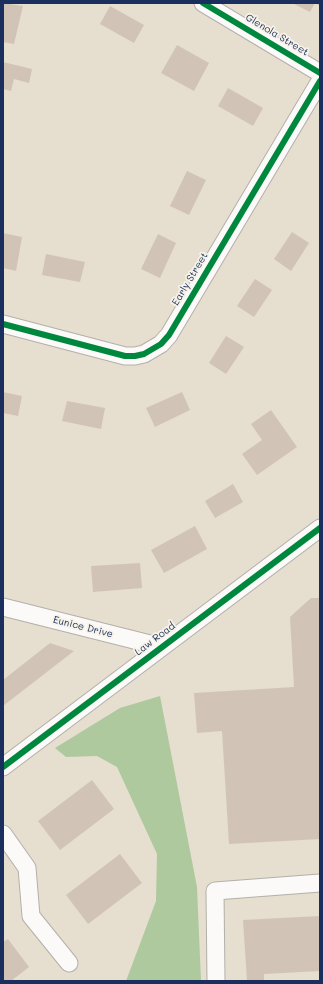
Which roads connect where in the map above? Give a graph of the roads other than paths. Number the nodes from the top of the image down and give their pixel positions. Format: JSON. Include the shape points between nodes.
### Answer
{"nodes":[{"id":1,"x":203,"y":3,"type":"edge"},
{"id":2,"x":320,"y":72,"type":"edge"},
{"id":3,"x":320,"y":80,"type":"edge"},
{"id":4,"x":3,"y":324,"type":"edge"},
{"id":5,"x":316,"y":537,"type":"edge"},
{"id":6,"x":3,"y":607,"type":"edge"},
{"id":7,"x":162,"y":647,"type":"junction"},
{"id":8,"x":3,"y":767,"type":"edge"},
{"id":9,"x":3,"y":834,"type":"edge"},
{"id":10,"x":320,"y":883,"type":"edge"},
{"id":11,"x":69,"y":963,"type":"dead end"},
{"id":12,"x":216,"y":981,"type":"edge"}],
"edges":[{"from":1,"to":2,"type":"street","name":"Glenola Street"},
{"from":3,"to":4,"type":"street","name":"Early Street","via":[[173,328],[161,344],[144,354],[125,356]]},
{"from":5,"to":7,"type":"street","name":"Law Road"},
{"from":6,"to":7,"type":"street","name":"Eunice Drive"},
{"from":7,"to":8,"type":"street","name":"Law Road"},
{"from":9,"to":11,"type":"street","via":[[27,868],[31,916]]},
{"from":10,"to":12,"type":"street","via":[[215,891]]}]}
